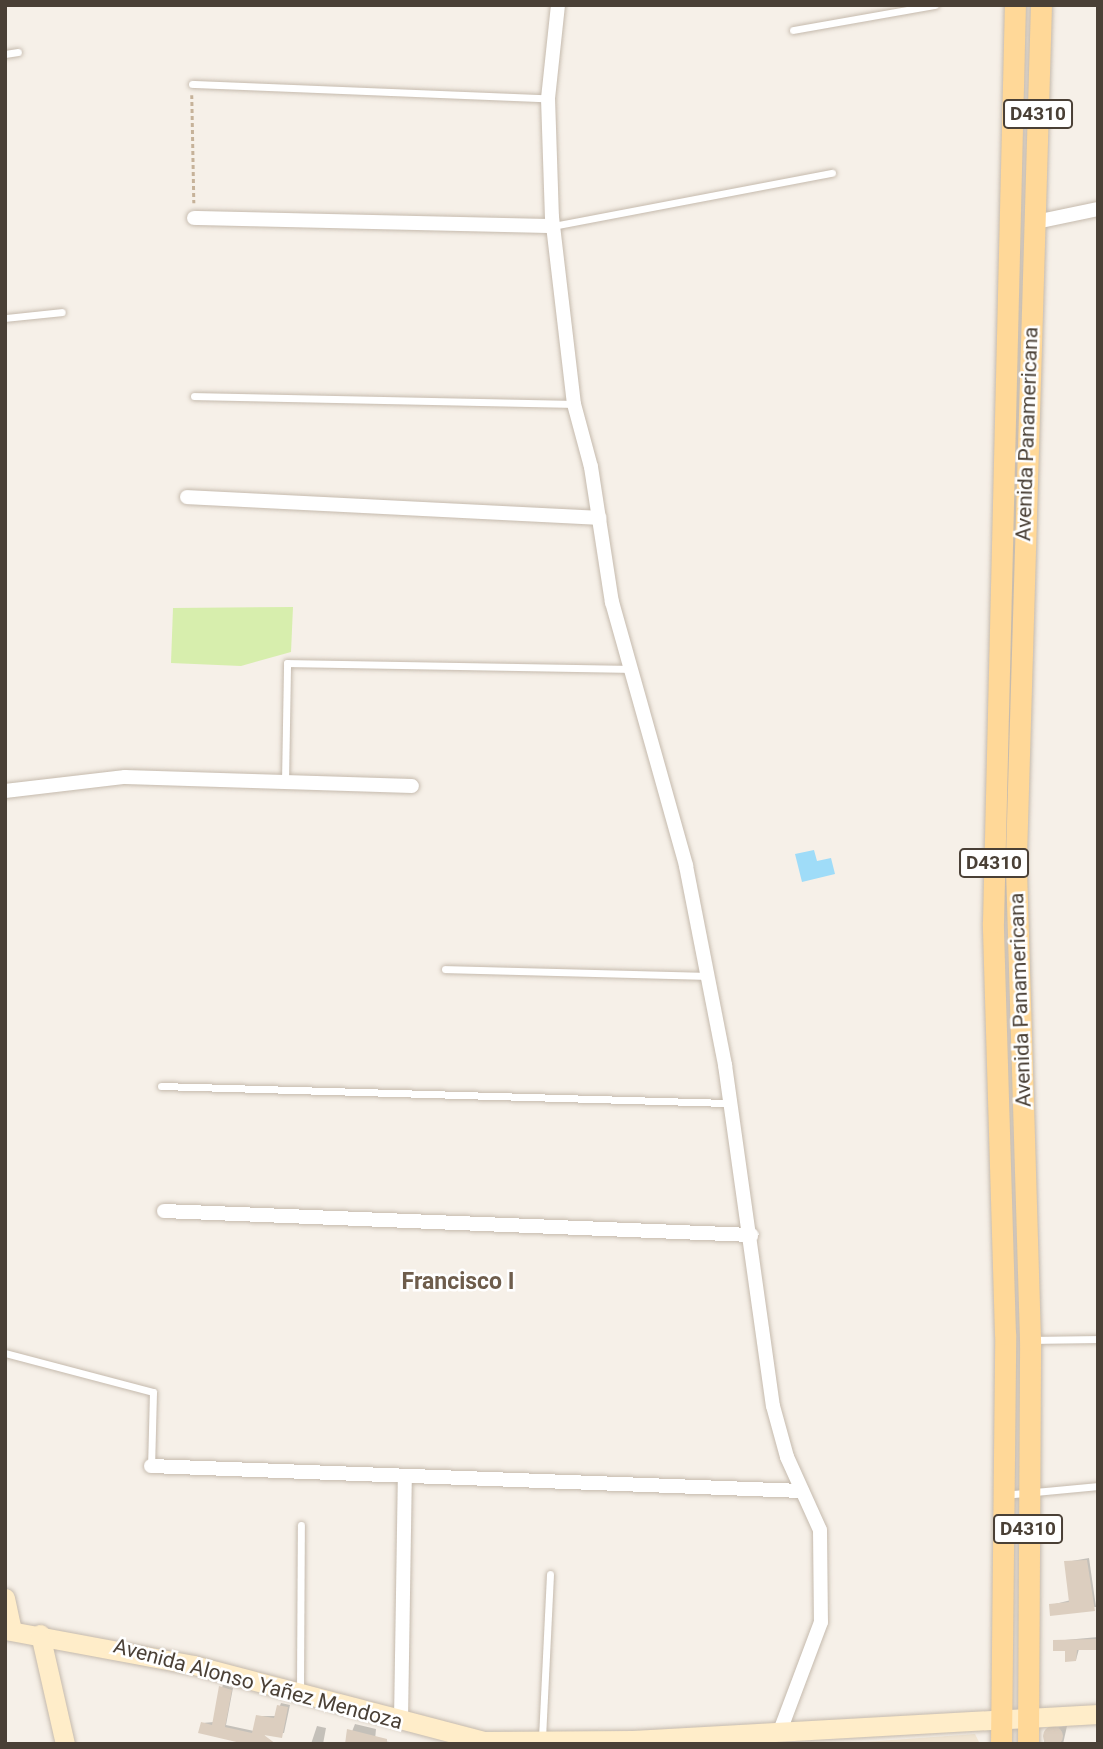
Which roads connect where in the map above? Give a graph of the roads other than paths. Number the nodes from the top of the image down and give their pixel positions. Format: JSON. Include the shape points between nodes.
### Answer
{"nodes":[{"id":1,"x":558,"y":5,"type":"edge"},
{"id":2,"x":935,"y":5,"type":"edge"},
{"id":3,"x":1015,"y":5,"type":"edge"},
{"id":4,"x":1041,"y":5,"type":"edge"},
{"id":5,"x":793,"y":30,"type":"dead end"},
{"id":6,"x":18,"y":52,"type":"dead end"},
{"id":7,"x":5,"y":54,"type":"edge"},
{"id":8,"x":192,"y":84,"type":"road end"},
{"id":9,"x":548,"y":98,"type":"junction"},
{"id":10,"x":1013,"y":143,"type":"junction"},
{"id":11,"x":1038,"y":144,"type":"junction"},
{"id":12,"x":832,"y":173,"type":"dead end"},
{"id":13,"x":1098,"y":209,"type":"edge"},
{"id":14,"x":194,"y":218,"type":"road end"},
{"id":15,"x":1036,"y":222,"type":"junction"},
{"id":16,"x":552,"y":226,"type":"junction"},
{"id":17,"x":62,"y":312,"type":"dead end"},
{"id":18,"x":5,"y":318,"type":"edge"},
{"id":19,"x":1007,"y":384,"type":"junction"},
{"id":20,"x":1029,"y":385,"type":"junction"},
{"id":21,"x":194,"y":396,"type":"dead end"},
{"id":22,"x":574,"y":404,"type":"junction"},
{"id":23,"x":187,"y":497,"type":"dead end"},
{"id":24,"x":599,"y":518,"type":"junction"},
{"id":25,"x":996,"y":660,"type":"junction"},
{"id":26,"x":1021,"y":661,"type":"junction"},
{"id":27,"x":636,"y":669,"type":"junction"},
{"id":28,"x":285,"y":782,"type":"junction"},
{"id":29,"x":412,"y":786,"type":"dead end"},
{"id":30,"x":5,"y":791,"type":"edge"},
{"id":31,"x":445,"y":969,"type":"dead end"},
{"id":32,"x":706,"y":976,"type":"junction"},
{"id":33,"x":1020,"y":1022,"type":"junction"},
{"id":34,"x":998,"y":1023,"type":"junction"},
{"id":35,"x":161,"y":1086,"type":"dead end"},
{"id":36,"x":728,"y":1103,"type":"junction"},
{"id":37,"x":1013,"y":1123,"type":"junction"},
{"id":38,"x":164,"y":1211,"type":"dead end"},
{"id":39,"x":752,"y":1235,"type":"junction"},
{"id":40,"x":1029,"y":1286,"type":"junction"},
{"id":41,"x":1005,"y":1288,"type":"junction"},
{"id":42,"x":1098,"y":1339,"type":"edge"},
{"id":43,"x":1030,"y":1340,"type":"junction"},
{"id":44,"x":5,"y":1353,"type":"edge"},
{"id":45,"x":150,"y":1466,"type":"joint"},
{"id":46,"x":405,"y":1477,"type":"junction"},
{"id":47,"x":1098,"y":1486,"type":"edge"},
{"id":48,"x":802,"y":1491,"type":"junction"},
{"id":49,"x":1028,"y":1494,"type":"junction"},
{"id":50,"x":1003,"y":1495,"type":"junction"},
{"id":51,"x":301,"y":1525,"type":"dead end"},
{"id":52,"x":550,"y":1574,"type":"dead end"},
{"id":53,"x":5,"y":1598,"type":"edge"},
{"id":54,"x":9,"y":1630,"type":"edge"},
{"id":55,"x":40,"y":1634,"type":"junction"},
{"id":56,"x":300,"y":1693,"type":"junction"},
{"id":57,"x":1098,"y":1714,"type":"edge"},
{"id":58,"x":1030,"y":1719,"type":"junction"},
{"id":59,"x":401,"y":1721,"type":"junction"},
{"id":60,"x":1003,"y":1721,"type":"junction"},
{"id":61,"x":780,"y":1731,"type":"junction"},
{"id":62,"x":542,"y":1742,"type":"edge"},
{"id":63,"x":633,"y":1742,"type":"edge"},
{"id":64,"x":65,"y":1744,"type":"edge"},
{"id":65,"x":1002,"y":1744,"type":"edge"},
{"id":66,"x":1028,"y":1744,"type":"edge"}],
"edges":[{"from":1,"to":9,"type":"street"},
{"from":2,"to":5,"type":"lane"},
{"from":3,"to":10,"type":"main road","name":"Avenida Panamericana","number":"D4310"},
{"from":4,"to":11,"type":"main road","name":"Avenida Panamericana","number":"D4310"},
{"from":6,"to":7,"type":"lane"},
{"from":8,"to":9,"type":"lane"},
{"from":9,"to":16,"type":"street"},
{"from":10,"to":11,"type":"main road"},
{"from":10,"to":19,"type":"main road","name":"Avenida Panamericana","number":"D4310"},
{"from":11,"to":15,"type":"main road","name":"Avenida Panamericana","number":"D4310"},
{"from":12,"to":16,"type":"lane"},
{"from":13,"to":15,"type":"street"},
{"from":14,"to":16,"type":"street"},
{"from":15,"to":20,"type":"main road","name":"Avenida Panamericana","number":"D4310"},
{"from":16,"to":22,"type":"street"},
{"from":17,"to":18,"type":"lane"},
{"from":19,"to":20,"type":"main road"},
{"from":19,"to":25,"type":"main road","name":"Avenida Panamericana","number":"D4310"},
{"from":20,"to":26,"type":"main road","name":"Avenida Panamericana","number":"D4310"},
{"from":21,"to":22,"type":"lane"},
{"from":22,"to":24,"type":"street"},
{"from":23,"to":24,"type":"street"},
{"from":24,"to":27,"type":"street","via":[[612,602]]},
{"from":25,"to":26,"type":"main road"},
{"from":25,"to":34,"type":"main road","name":"Avenida Panamericana","number":"D4310"},
{"from":26,"to":33,"type":"main road","name":"Avenida Panamericana","number":"D4310"},
{"from":27,"to":28,"type":"lane","via":[[287,663]]},
{"from":27,"to":32,"type":"street"},
{"from":28,"to":29,"type":"street"},
{"from":28,"to":30,"type":"street","via":[[125,777]]},
{"from":31,"to":32,"type":"lane"},
{"from":32,"to":36,"type":"street"},
{"from":33,"to":34,"type":"main road"},
{"from":33,"to":37,"type":"main road","name":"Avenida Panamericana","number":"D4310"},
{"from":34,"to":37,"type":"main road","name":"Avenida Panamericana","number":"D4310"},
{"from":35,"to":36,"type":"lane"},
{"from":36,"to":39,"type":"street"},
{"from":37,"to":40,"type":"main road","name":"Avenida Panamericana","number":"D4310"},
{"from":37,"to":41,"type":"main road","name":"Avenida Panamericana","number":"D4310"},
{"from":38,"to":39,"type":"street"},
{"from":39,"to":48,"type":"street","via":[[774,1406]]},
{"from":40,"to":41,"type":"main road"},
{"from":40,"to":43,"type":"main road","name":"Avenida Panamericana","number":"D4310"},
{"from":41,"to":50,"type":"main road","name":"Avenida Panamericana","number":"D4310"},
{"from":42,"to":43,"type":"lane"},
{"from":43,"to":49,"type":"main road","name":"Avenida Panamericana","number":"D4310"},
{"from":44,"to":45,"type":"lane","via":[[153,1392]]},
{"from":45,"to":46,"type":"street"},
{"from":46,"to":48,"type":"street"},
{"from":46,"to":59,"type":"street"},
{"from":47,"to":49,"type":"lane"},
{"from":48,"to":61,"type":"street","via":[[820,1531],[821,1622]]},
{"from":49,"to":50,"type":"lane"},
{"from":49,"to":58,"type":"main road","name":"Avenida Panamericana","number":"D4310"},
{"from":50,"to":60,"type":"main road","name":"Avenida Panamericana","number":"D4310"},
{"from":51,"to":56,"type":"lane"},
{"from":52,"to":62,"type":"lane"},
{"from":53,"to":54,"type":"main road"},
{"from":54,"to":55,"type":"main road","name":"Avenida Alonso Yañez Mendoza"},
{"from":55,"to":56,"type":"main road","name":"Avenida Alonso Yañez Mendoza"},
{"from":55,"to":64,"type":"main road"},
{"from":56,"to":59,"type":"main road","name":"Avenida Alonso Yañez Mendoza"},
{"from":57,"to":58,"type":"main road","name":"Avenida Alonso Yañez Mendoza"},
{"from":58,"to":60,"type":"main road","name":"Avenida Alonso Yañez Mendoza"},
{"from":58,"to":66,"type":"main road","name":"Avenida Panamericana","number":"D4310"},
{"from":59,"to":62,"type":"main road","name":"Avenida Alonso Yañez Mendoza","via":[[483,1741]]},
{"from":60,"to":61,"type":"main road","name":"Avenida Alonso Yañez Mendoza"},
{"from":60,"to":65,"type":"main road","name":"Avenida Panamericana","number":"D4310"},
{"from":61,"to":63,"type":"main road","name":"Avenida Alonso Yañez Mendoza"},
{"from":62,"to":63,"type":"main road","name":"Avenida Alonso Yañez Mendoza"}]}
